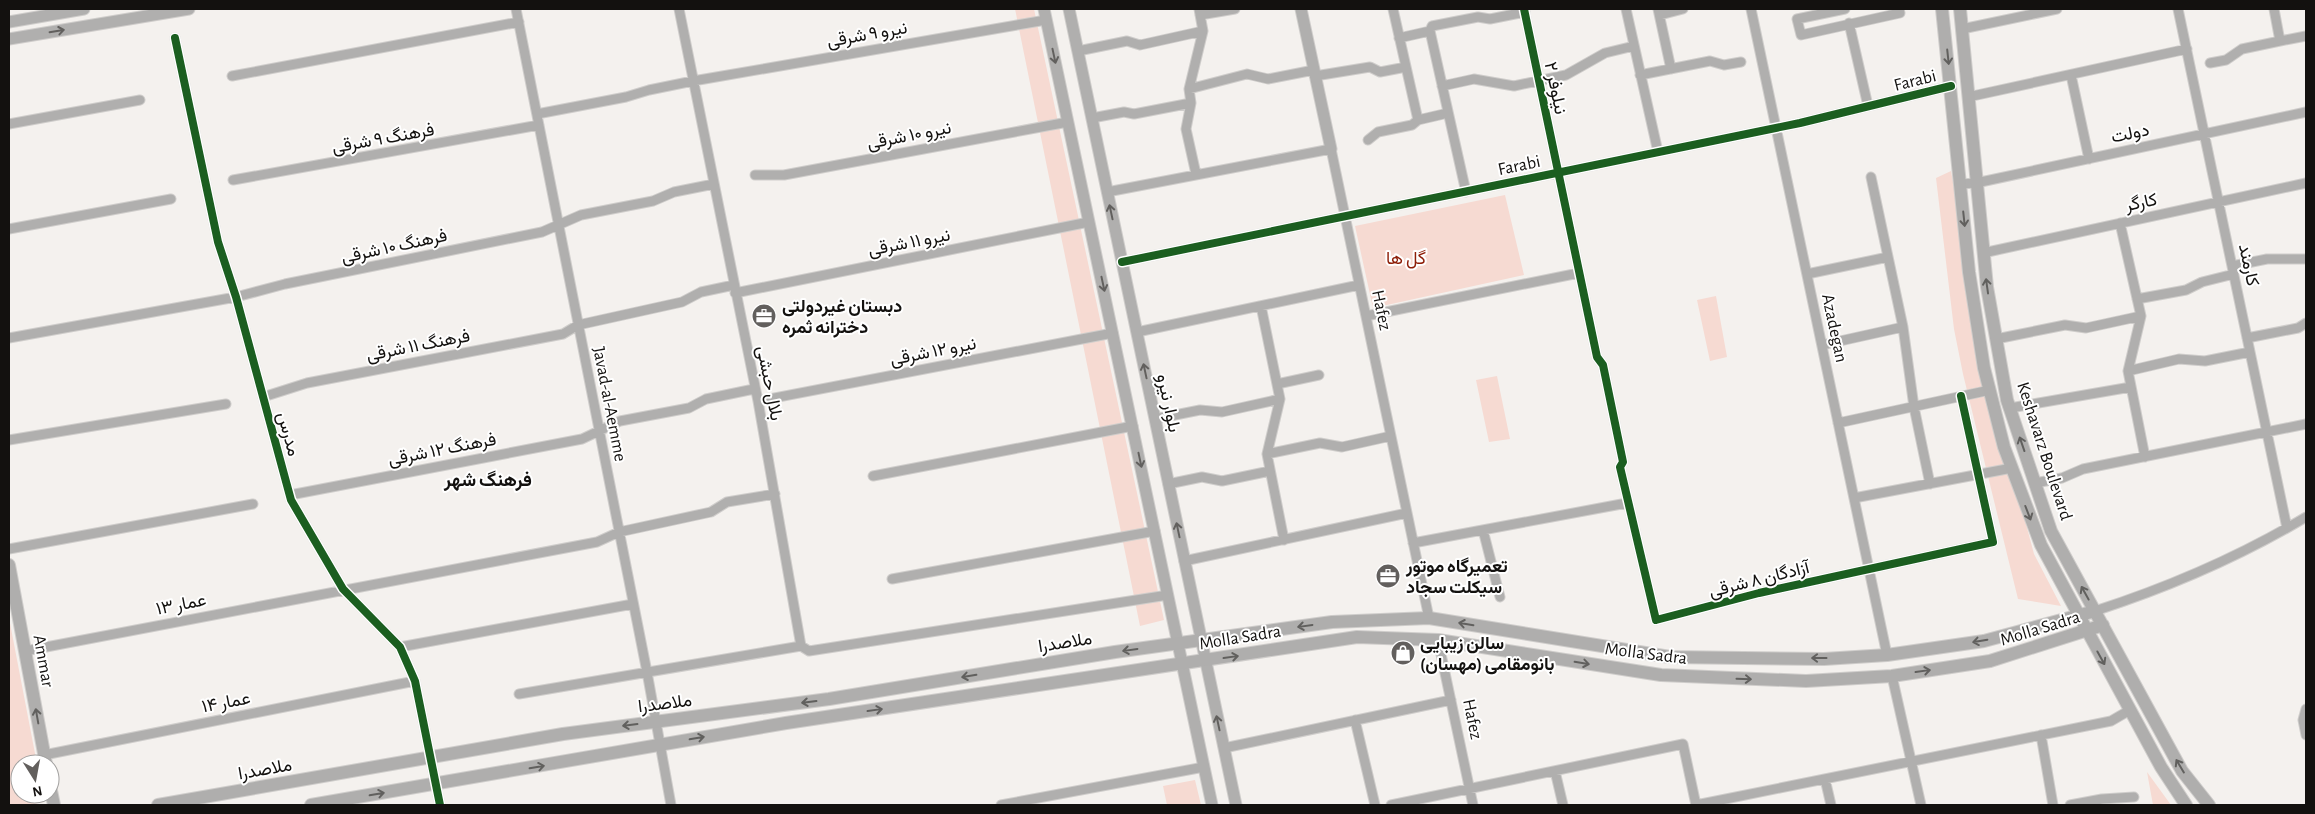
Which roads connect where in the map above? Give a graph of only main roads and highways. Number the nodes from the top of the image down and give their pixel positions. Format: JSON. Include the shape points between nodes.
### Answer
{"nodes":[{"id":1,"x":1942,"y":9,"type":"edge"},
{"id":2,"x":1960,"y":9,"type":"edge"},
{"id":3,"x":9,"y":565,"type":"edge"},
{"id":4,"x":2095,"y":611,"type":"junction"},
{"id":5,"x":2078,"y":616,"type":"junction"},
{"id":6,"x":2103,"y":626,"type":"junction"},
{"id":7,"x":2087,"y":632,"type":"junction"},
{"id":8,"x":1178,"y":643,"type":"joint"},
{"id":9,"x":44,"y":754,"type":"edge"},
{"id":10,"x":158,"y":805,"type":"edge"},
{"id":11,"x":317,"y":805,"type":"edge"},
{"id":12,"x":2186,"y":805,"type":"edge"},
{"id":13,"x":2209,"y":805,"type":"edge"}],
"edges":[{"from":1,"to":5,"type":"main road","name":"Keshavarz Boulevard","one_way":true,"via":[[1969,272],[1990,390],[2004,447],[2040,545]]},
{"from":4,"to":2,"type":"main road","name":"Keshavarz Boulevard","one_way":true,"via":[[2051,531],[2010,408],[1986,287]]},
{"from":9,"to":3,"type":"main road","name":"Ammar","one_way":true},
{"from":4,"to":5,"type":"main road","name":"Molla Sadra"},
{"from":4,"to":6,"type":"main road","name":"Keshavarz Boulevard"},
{"from":5,"to":7,"type":"main road","name":"Keshavarz Boulevard"},
{"from":5,"to":8,"type":"main road","name":"Molla Sadra","one_way":true,"via":[[1984,641],[1888,655],[1824,659],[1670,657],[1429,618],[1332,622]]},
{"from":6,"to":7,"type":"main road","name":"Molla Sadra"},
{"from":13,"to":6,"type":"main road","name":"Keshavarz Boulevard","one_way":true,"via":[[2182,771]]},
{"from":11,"to":7,"type":"main road","name":"Molla Sadra","one_way":true,"via":[[795,721],[1357,637],[1438,640],[1661,675],[1806,682],[1892,676],[1990,661]]},
{"from":7,"to":12,"type":"main road","name":"Keshavarz Boulevard","one_way":true,"via":[[2161,767]]},
{"from":8,"to":10,"type":"main road","name":"ملاصدرا","one_way":true,"via":[[829,699],[563,734]]}]}
